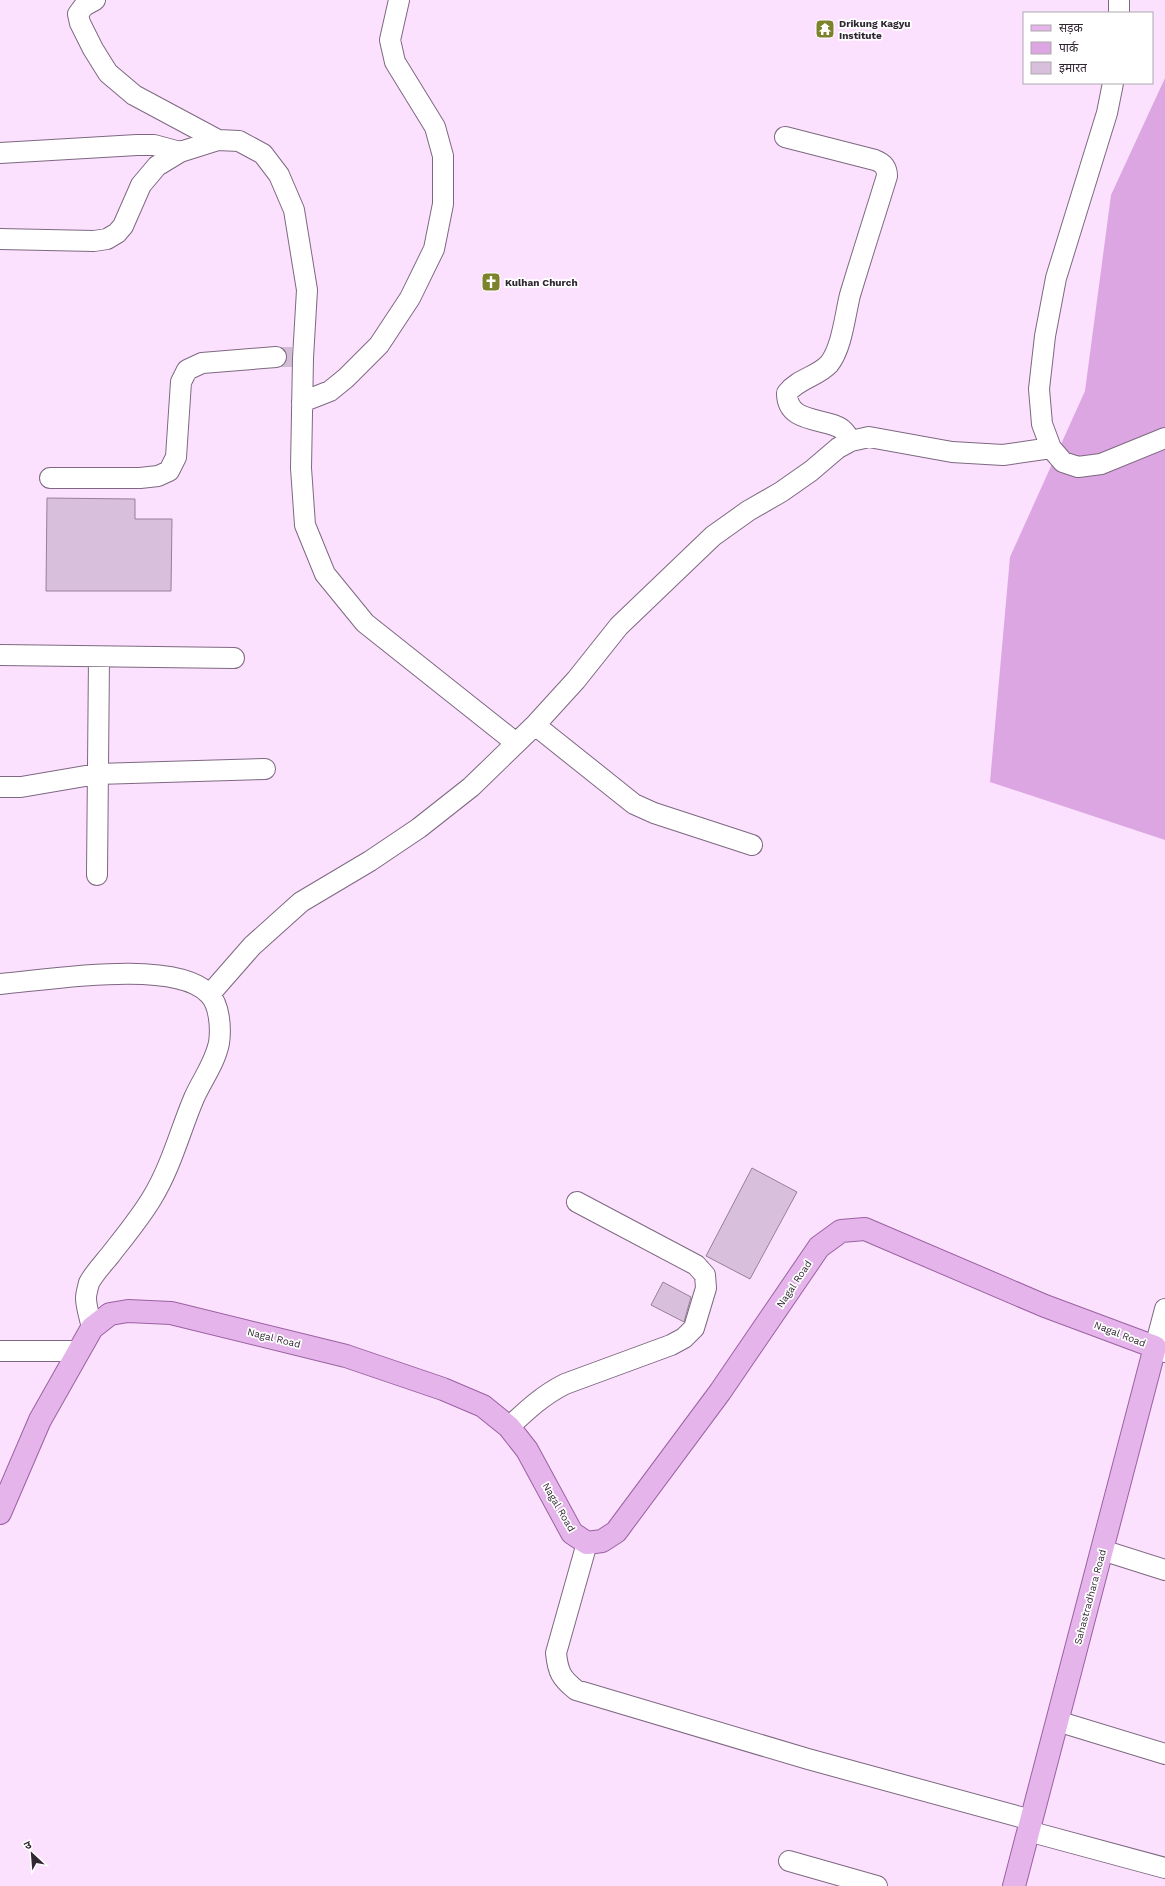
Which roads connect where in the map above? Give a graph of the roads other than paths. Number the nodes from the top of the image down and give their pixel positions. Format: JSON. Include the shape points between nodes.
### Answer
{"nodes":[{"id":1,"x":94,"y":0,"type":"edge"},
{"id":2,"x":399,"y":0,"type":"edge"},
{"id":3,"x":1119,"y":0,"type":"edge"},
{"id":4,"x":1119,"y":12,"type":"edge"},
{"id":5,"x":1112,"y":84,"type":"edge"},
{"id":6,"x":785,"y":137,"type":"dead end"},
{"id":7,"x":218,"y":140,"type":"junction"},
{"id":8,"x":180,"y":152,"type":"junction"},
{"id":9,"x":0,"y":153,"type":"edge"},
{"id":10,"x":0,"y":239,"type":"edge"},
{"id":11,"x":290,"y":357,"type":"junction"},
{"id":12,"x":302,"y":402,"type":"junction"},
{"id":13,"x":1165,"y":438,"type":"edge"},
{"id":14,"x":851,"y":441,"type":"junction"},
{"id":15,"x":1051,"y":448,"type":"junction"},
{"id":16,"x":50,"y":478,"type":"dead end"},
{"id":17,"x":0,"y":655,"type":"edge"},
{"id":18,"x":99,"y":657,"type":"junction"},
{"id":19,"x":234,"y":658,"type":"dead end"},
{"id":20,"x":535,"y":725,"type":"junction"},
{"id":21,"x":516,"y":743,"type":"junction"},
{"id":22,"x":265,"y":770,"type":"dead end"},
{"id":23,"x":97,"y":774,"type":"junction"},
{"id":24,"x":0,"y":787,"type":"edge"},
{"id":25,"x":752,"y":845,"type":"dead end"},
{"id":26,"x":97,"y":875,"type":"dead end"},
{"id":27,"x":0,"y":984,"type":"edge"},
{"id":28,"x":210,"y":994,"type":"junction"},
{"id":29,"x":577,"y":1202,"type":"dead end"},
{"id":30,"x":1165,"y":1309,"type":"edge"},
{"id":31,"x":92,"y":1328,"type":"junction"},
{"id":32,"x":1160,"y":1350,"type":"edge"},
{"id":33,"x":0,"y":1351,"type":"edge"},
{"id":34,"x":79,"y":1351,"type":"junction"},
{"id":35,"x":509,"y":1426,"type":"junction"},
{"id":36,"x":0,"y":1513,"type":"edge"},
{"id":37,"x":587,"y":1543,"type":"junction"},
{"id":38,"x":1102,"y":1550,"type":"junction"},
{"id":39,"x":1165,"y":1570,"type":"edge"},
{"id":40,"x":1057,"y":1721,"type":"junction"},
{"id":41,"x":1165,"y":1754,"type":"edge"},
{"id":42,"x":1030,"y":1825,"type":"junction"},
{"id":43,"x":789,"y":1860,"type":"dead end"},
{"id":44,"x":1165,"y":1868,"type":"edge"},
{"id":45,"x":877,"y":1886,"type":"edge"},
{"id":46,"x":1014,"y":1886,"type":"edge"}],
"edges":[{"from":1,"to":7,"type":"street","via":[[84,6],[78,14],[93,49],[108,73],[134,95]]},
{"from":2,"to":12,"type":"street","via":[[390,40],[395,62],[435,127],[443,156],[443,204],[434,249],[410,298],[379,346],[330,391]]},
{"from":3,"to":4,"type":"street"},
{"from":5,"to":15,"type":"street","via":[[1107,113],[1056,278],[1044,336],[1039,389],[1042,424]]},
{"from":6,"to":14,"type":"street","via":[[875,160],[882,163],[887,170],[850,296],[836,354],[820,372],[794,384],[787,393],[787,402],[793,410],[806,418],[837,426]]},
{"from":7,"to":8,"type":"street"},
{"from":7,"to":11,"type":"street","via":[[239,141],[263,154],[279,175],[294,210],[307,290]]},
{"from":8,"to":9,"type":"street","via":[[154,145],[137,145]]},
{"from":8,"to":10,"type":"street","via":[[156,166],[141,185],[123,226],[107,238],[94,241]]},
{"from":11,"to":12,"type":"street"},
{"from":11,"to":16,"type":"street","via":[[202,363],[187,370],[181,382],[176,457],[169,470],[158,476]]},
{"from":12,"to":21,"type":"street","via":[[301,468],[305,525],[325,574],[365,623]]},
{"from":13,"to":15,"type":"street","via":[[1101,464],[1078,467],[1062,462]]},
{"from":14,"to":15,"type":"street","via":[[869,437],[952,452],[1003,455]]},
{"from":14,"to":20,"type":"street","via":[[781,492],[713,536],[619,626],[576,680]]},
{"from":17,"to":18,"type":"street"},
{"from":18,"to":19,"type":"street"},
{"from":18,"to":23,"type":"street"},
{"from":20,"to":21,"type":"street"},
{"from":20,"to":25,"type":"street","via":[[634,804]]},
{"from":21,"to":28,"type":"street","via":[[471,787],[419,828],[301,902],[252,946]]},
{"from":22,"to":23,"type":"street"},
{"from":23,"to":24,"type":"street","via":[[21,787]]},
{"from":23,"to":26,"type":"street"},
{"from":27,"to":28,"type":"street","via":[[57,978],[143,974],[167,976],[194,983]]},
{"from":28,"to":31,"type":"street","via":[[220,1024],[219,1043],[214,1060],[195,1097],[166,1173],[152,1198],[89,1283],[86,1298]]},
{"from":29,"to":35,"type":"street","via":[[696,1265],[705,1275],[706,1288],[694,1328],[684,1338],[671,1345],[549,1392]]},
{"from":30,"to":32,"type":"street","name":"Sahastradhara Road"},
{"from":31,"to":34,"type":"main road","name":"Nagal Road"},
{"from":31,"to":35,"type":"main road","name":"Nagal Road","via":[[110,1314],[128,1311],[171,1313],[346,1356],[444,1389],[484,1406]]},
{"from":32,"to":37,"type":"main road","name":"Nagal Road","via":[[1045,1306],[865,1229],[841,1231],[819,1247],[720,1392],[616,1532],[602,1541]]},
{"from":32,"to":38,"type":"main road","name":"Sahastradhara Road"},
{"from":33,"to":34,"type":"street"},
{"from":34,"to":36,"type":"main road","name":"Nagal Road","via":[[40,1420]]},
{"from":35,"to":37,"type":"main road","name":"Nagal Road","via":[[527,1450],[572,1533]]},
{"from":37,"to":42,"type":"street","via":[[556,1653],[558,1668],[564,1679],[576,1690]]},
{"from":38,"to":39,"type":"street"},
{"from":38,"to":40,"type":"main road","name":"Sahastradhara Road"},
{"from":40,"to":41,"type":"street"},
{"from":40,"to":42,"type":"main road","name":"Sahastradhara Road"},
{"from":42,"to":44,"type":"street"},
{"from":42,"to":46,"type":"main road","name":"Sahastradhara Road"},
{"from":43,"to":45,"type":"street"}]}
